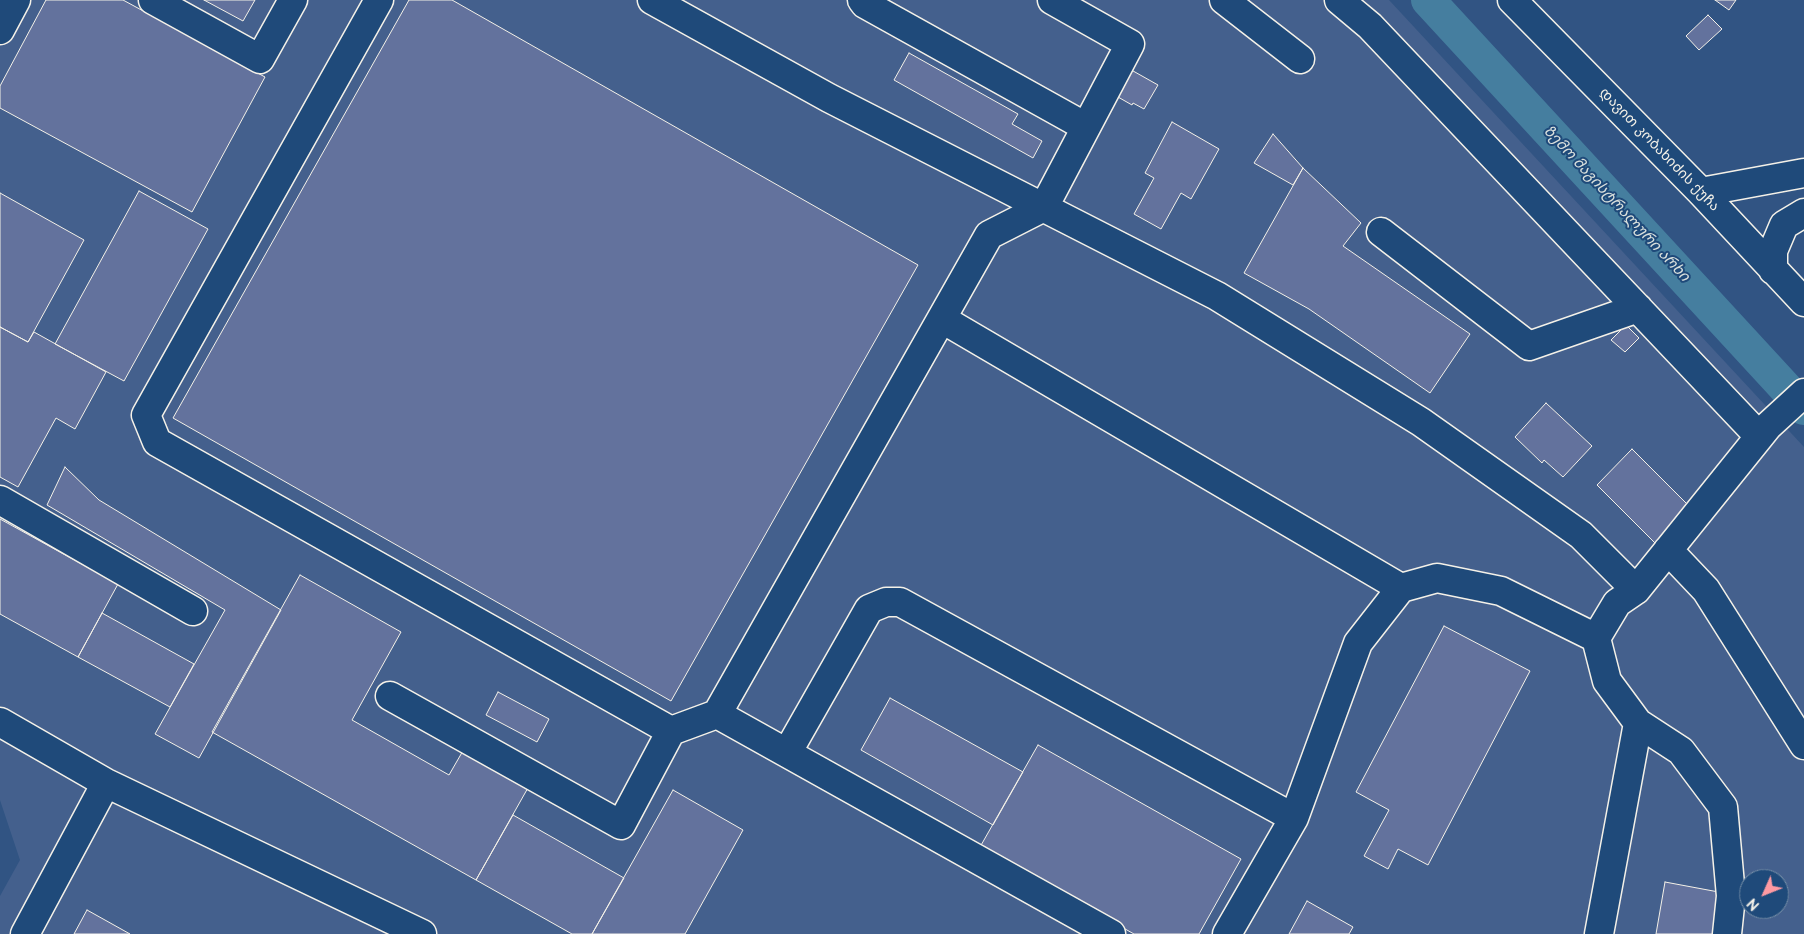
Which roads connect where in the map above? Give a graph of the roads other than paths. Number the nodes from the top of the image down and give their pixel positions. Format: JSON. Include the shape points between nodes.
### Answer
{"nodes":[{"id":1,"x":16,"y":0,"type":"edge"},
{"id":2,"x":153,"y":0,"type":"edge"},
{"id":3,"x":293,"y":0,"type":"edge"},
{"id":4,"x":378,"y":0,"type":"edge"},
{"id":5,"x":652,"y":0,"type":"edge"},
{"id":6,"x":862,"y":0,"type":"edge"},
{"id":7,"x":1052,"y":0,"type":"edge"},
{"id":8,"x":1224,"y":0,"type":"edge"},
{"id":9,"x":1340,"y":0,"type":"edge"},
{"id":10,"x":1512,"y":0,"type":"edge"},
{"id":11,"x":0,"y":30,"type":"edge"},
{"id":12,"x":1300,"y":59,"type":"dead end"},
{"id":13,"x":1086,"y":126,"type":"junction"},
{"id":14,"x":1804,"y":172,"type":"edge"},
{"id":15,"x":1701,"y":192,"type":"junction"},
{"id":16,"x":1044,"y":207,"type":"junction"},
{"id":17,"x":1804,"y":213,"type":"edge"},
{"id":18,"x":1381,"y":232,"type":"dead end"},
{"id":19,"x":1773,"y":270,"type":"junction"},
{"id":20,"x":1804,"y":283,"type":"edge"},
{"id":21,"x":1804,"y":302,"type":"edge"},
{"id":22,"x":1638,"y":308,"type":"junction"},
{"id":23,"x":942,"y":319,"type":"junction"},
{"id":24,"x":1804,"y":393,"type":"edge"},
{"id":25,"x":1764,"y":431,"type":"junction"},
{"id":26,"x":0,"y":500,"type":"edge"},
{"id":27,"x":1668,"y":550,"type":"junction"},
{"id":28,"x":1401,"y":588,"type":"junction"},
{"id":29,"x":1636,"y":590,"type":"junction"},
{"id":30,"x":192,"y":611,"type":"dead end"},
{"id":31,"x":1596,"y":638,"type":"junction"},
{"id":32,"x":390,"y":696,"type":"dead end"},
{"id":33,"x":717,"y":714,"type":"junction"},
{"id":34,"x":0,"y":722,"type":"edge"},
{"id":35,"x":1638,"y":723,"type":"junction"},
{"id":36,"x":671,"y":731,"type":"junction"},
{"id":37,"x":1804,"y":744,"type":"edge"},
{"id":38,"x":787,"y":753,"type":"junction"},
{"id":39,"x":106,"y":783,"type":"junction"},
{"id":40,"x":1294,"y":818,"type":"junction"},
{"id":41,"x":25,"y":934,"type":"edge"},
{"id":42,"x":422,"y":934,"type":"edge"},
{"id":43,"x":1111,"y":934,"type":"edge"},
{"id":44,"x":1227,"y":934,"type":"edge"},
{"id":45,"x":1599,"y":934,"type":"edge"},
{"id":46,"x":1727,"y":934,"type":"edge"}],
"edges":[{"from":1,"to":11,"type":"street"},
{"from":2,"to":3,"type":"street","via":[[260,59]]},
{"from":4,"to":36,"type":"street","via":[[146,416],[157,442]]},
{"from":5,"to":16,"type":"street","via":[[829,98]]},
{"from":6,"to":13,"type":"street"},
{"from":7,"to":13,"type":"street","via":[[1130,44]]},
{"from":8,"to":12,"type":"street"},
{"from":9,"to":22,"type":"street","via":[[1370,26]]},
{"from":10,"to":15,"type":"street","name":"დავით კობახიძის ქუჩა"},
{"from":13,"to":16,"type":"street"},
{"from":14,"to":15,"type":"street"},
{"from":15,"to":19,"type":"street","name":"დავით კობახიძის ქუჩა"},
{"from":16,"to":23,"type":"street","via":[[989,235]]},
{"from":16,"to":29,"type":"street","via":[[1217,296],[1421,422],[1581,535]]},
{"from":17,"to":19,"type":"street","via":[[1784,226],[1774,251]]},
{"from":18,"to":22,"type":"street","via":[[1529,346]]},
{"from":19,"to":20,"type":"street"},
{"from":19,"to":21,"type":"street","name":"დავით კობახიძის ქუჩა"},
{"from":22,"to":25,"type":"street"},
{"from":23,"to":28,"type":"street"},
{"from":23,"to":33,"type":"street"},
{"from":24,"to":25,"type":"street"},
{"from":25,"to":27,"type":"street"},
{"from":26,"to":30,"type":"street"},
{"from":27,"to":29,"type":"street"},
{"from":27,"to":37,"type":"street","via":[[1706,590]]},
{"from":28,"to":31,"type":"street","via":[[1437,578],[1501,591]]},
{"from":28,"to":40,"type":"street","via":[[1358,643]]},
{"from":29,"to":31,"type":"street","via":[[1617,603]]},
{"from":31,"to":35,"type":"street","via":[[1607,681]]},
{"from":32,"to":36,"type":"street","via":[[621,825]]},
{"from":33,"to":36,"type":"street"},
{"from":33,"to":38,"type":"street"},
{"from":34,"to":39,"type":"street"},
{"from":35,"to":45,"type":"street"},
{"from":35,"to":46,"type":"street","via":[[1682,751],[1723,807],[1731,896]]},
{"from":38,"to":40,"type":"street","via":[[869,609],[886,602],[900,602]]},
{"from":38,"to":43,"type":"street"},
{"from":39,"to":41,"type":"street"},
{"from":39,"to":42,"type":"street"},
{"from":40,"to":44,"type":"street"}]}
